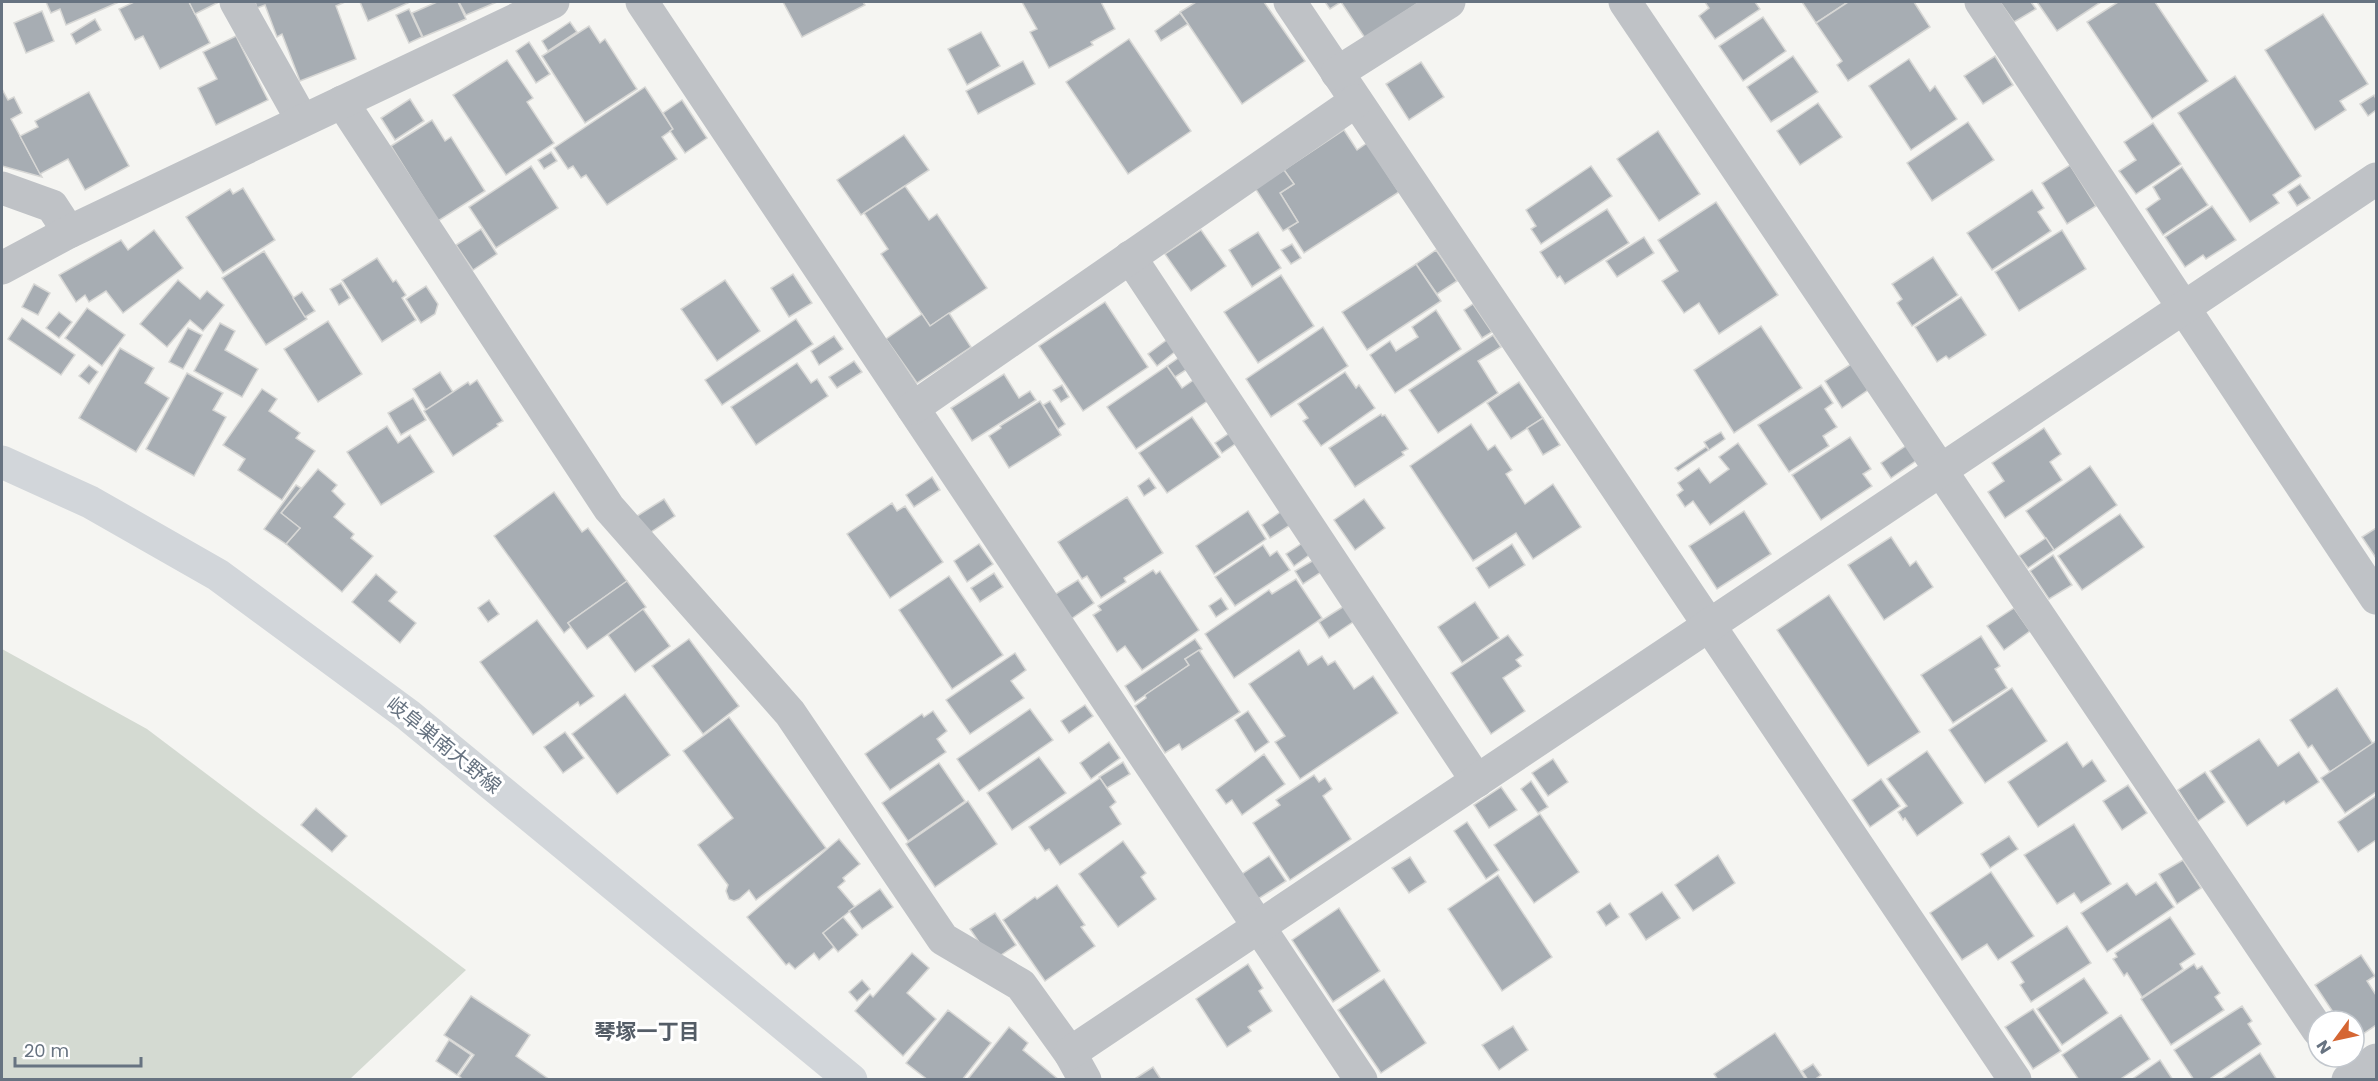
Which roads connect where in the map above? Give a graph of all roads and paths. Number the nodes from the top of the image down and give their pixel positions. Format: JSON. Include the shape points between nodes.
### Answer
{"nodes":[{"id":1,"x":236,"y":2,"type":"edge"},
{"id":2,"x":553,"y":2,"type":"edge"},
{"id":3,"x":642,"y":2,"type":"edge"},
{"id":4,"x":1290,"y":2,"type":"edge"},
{"id":5,"x":1449,"y":2,"type":"edge"},
{"id":6,"x":1625,"y":2,"type":"edge"},
{"id":7,"x":1981,"y":2,"type":"edge"},
{"id":8,"x":1337,"y":73,"type":"junction"},
{"id":9,"x":1356,"y":101,"type":"junction"},
{"id":10,"x":342,"y":102,"type":"junction"},
{"id":11,"x":302,"y":120,"type":"junction"},
{"id":12,"x":2376,"y":179,"type":"edge"},
{"id":13,"x":2,"y":188,"type":"edge"},
{"id":14,"x":69,"y":232,"type":"junction"},
{"id":15,"x":1130,"y":257,"type":"junction"},
{"id":16,"x":2,"y":268,"type":"edge"},
{"id":17,"x":2185,"y":308,"type":"junction"},
{"id":18,"x":913,"y":408,"type":"junction"},
{"id":19,"x":2,"y":462,"type":"edge"},
{"id":20,"x":1941,"y":471,"type":"junction"},
{"id":21,"x":2376,"y":598,"type":"edge"},
{"id":22,"x":1710,"y":625,"type":"junction"},
{"id":23,"x":1476,"y":781,"type":"junction"},
{"id":24,"x":1259,"y":927,"type":"junction"},
{"id":25,"x":2306,"y":1012,"type":"edge"},
{"id":26,"x":1077,"y":1066,"type":"edge"},
{"id":27,"x":851,"y":1080,"type":"edge"},
{"id":28,"x":1361,"y":1080,"type":"edge"},
{"id":29,"x":2015,"y":1080,"type":"edge"}],
"edges":[{"from":1,"to":11,"type":"street"},
{"from":2,"to":10,"type":"street"},
{"from":3,"to":18,"type":"street"},
{"from":4,"to":8,"type":"street"},
{"from":5,"to":8,"type":"street"},
{"from":6,"to":20,"type":"street"},
{"from":7,"to":17,"type":"street"},
{"from":8,"to":9,"type":"street"},
{"from":9,"to":15,"type":"street"},
{"from":9,"to":22,"type":"street"},
{"from":10,"to":11,"type":"street"},
{"from":10,"to":26,"type":"street","via":[[609,508],[790,713],[943,939],[1021,985]]},
{"from":11,"to":14,"type":"street"},
{"from":12,"to":17,"type":"street"},
{"from":13,"to":14,"type":"street","via":[[52,206]]},
{"from":14,"to":16,"type":"street"},
{"from":15,"to":18,"type":"street"},
{"from":15,"to":23,"type":"street"},
{"from":17,"to":20,"type":"street"},
{"from":17,"to":21,"type":"street"},
{"from":18,"to":24,"type":"street"},
{"from":19,"to":27,"type":"main road","name":"岐阜巣南大野線","via":[[90,502],[218,575],[408,715]]},
{"from":20,"to":22,"type":"street"},
{"from":20,"to":25,"type":"street"},
{"from":22,"to":23,"type":"street"},
{"from":22,"to":29,"type":"street"},
{"from":23,"to":24,"type":"street"},
{"from":24,"to":26,"type":"street"},
{"from":24,"to":28,"type":"street"}]}
